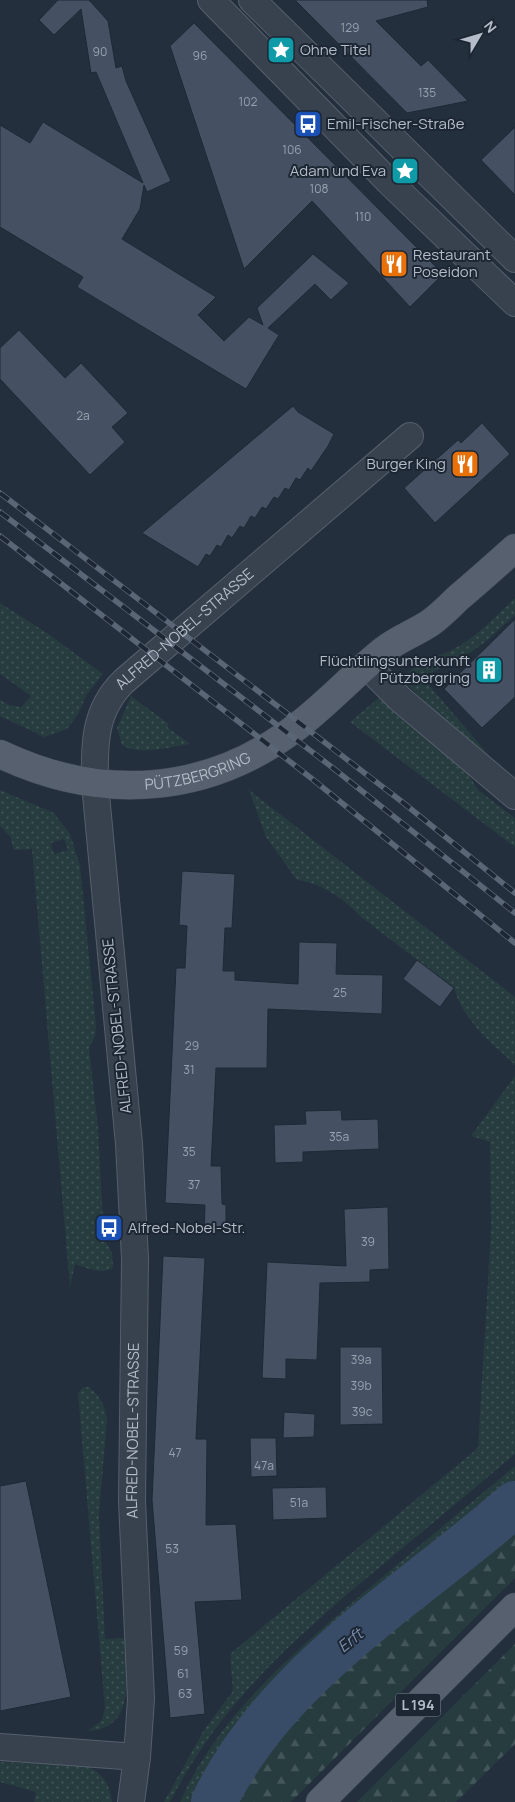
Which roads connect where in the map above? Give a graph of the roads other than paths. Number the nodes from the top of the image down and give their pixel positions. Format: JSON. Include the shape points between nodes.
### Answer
{"nodes":[{"id":1,"x":211,"y":0,"type":"edge"},
{"id":2,"x":252,"y":0,"type":"edge"},
{"id":3,"x":515,"y":259,"type":"edge"},
{"id":4,"x":515,"y":302,"type":"edge"},
{"id":5,"x":410,"y":436,"type":"dead end"},
{"id":6,"x":515,"y":548,"type":"edge"},
{"id":7,"x":366,"y":665,"type":"junction"},
{"id":8,"x":0,"y":754,"type":"edge"},
{"id":9,"x":95,"y":784,"type":"junction"},
{"id":10,"x":515,"y":796,"type":"edge"},
{"id":11,"x":515,"y":1607,"type":"edge"},
{"id":12,"x":0,"y":1747,"type":"edge"},
{"id":13,"x":137,"y":1756,"type":"junction"},
{"id":14,"x":131,"y":1802,"type":"edge"},
{"id":15,"x":320,"y":1802,"type":"edge"}],
"edges":[{"from":1,"to":4,"type":"street","via":[[388,180]]},
{"from":2,"to":3,"type":"street"},
{"from":5,"to":9,"type":"street","name":"ALFRED-NOBEL-STRASSE","via":[[116,689],[104,706],[97,726]]},
{"from":6,"to":7,"type":"main road","name":"PÜTZBERGRING","via":[[431,623],[386,648]]},
{"from":7,"to":9,"type":"main road","name":"PÜTZBERGRING","via":[[299,725],[242,759],[163,784]]},
{"from":7,"to":10,"type":"street","via":[[400,699]]},
{"from":8,"to":9,"type":"main road","name":"PÜTZBERGRING","via":[[40,772]]},
{"from":9,"to":13,"type":"street","name":"ALFRED-NOBEL-STRASSE","via":[[135,1237],[132,1465],[140,1659]]},
{"from":11,"to":15,"type":"main road","number":"L 194"},
{"from":12,"to":13,"type":"street"},
{"from":13,"to":14,"type":"street","name":"ALFRED-NOBEL-STRASSE"}]}
